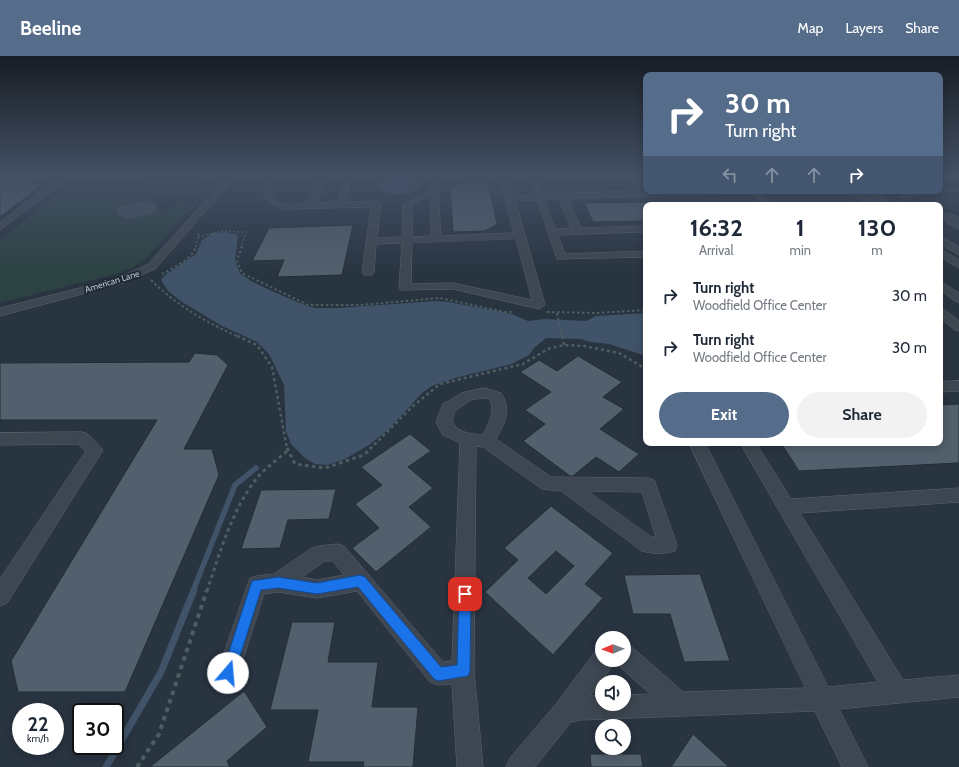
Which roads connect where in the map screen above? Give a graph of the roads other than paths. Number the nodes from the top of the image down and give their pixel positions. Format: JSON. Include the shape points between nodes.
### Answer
{"nodes":[{"id":1,"x":24,"y":208,"type":"edge"},
{"id":2,"x":203,"y":208,"type":"edge"},
{"id":3,"x":376,"y":208,"type":"edge"},
{"id":4,"x":408,"y":208,"type":"edge"},
{"id":5,"x":435,"y":208,"type":"edge"},
{"id":6,"x":512,"y":208,"type":"edge"},
{"id":7,"x":544,"y":208,"type":"edge"},
{"id":8,"x":568,"y":208,"type":"edge"},
{"id":9,"x":959,"y":212,"type":"edge"},
{"id":10,"x":947,"y":216,"type":"junction"},
{"id":11,"x":959,"y":220,"type":"edge"},
{"id":12,"x":959,"y":226,"type":"edge"},
{"id":13,"x":0,"y":227,"type":"edge"},
{"id":14,"x":643,"y":230,"type":"edge"},
{"id":15,"x":578,"y":231,"type":"junction"},
{"id":16,"x":552,"y":232,"type":"junction"},
{"id":17,"x":520,"y":236,"type":"junction"},
{"id":18,"x":436,"y":238,"type":"junction"},
{"id":19,"x":406,"y":240,"type":"junction"},
{"id":20,"x":372,"y":241,"type":"junction"},
{"id":21,"x":943,"y":241,"type":"edge"},
{"id":22,"x":959,"y":252,"type":"edge"},
{"id":23,"x":643,"y":254,"type":"edge"},
{"id":24,"x":943,"y":254,"type":"edge"},
{"id":25,"x":959,"y":265,"type":"edge"},
{"id":26,"x":368,"y":273,"type":"dead end"},
{"id":27,"x":943,"y":286,"type":"edge"},
{"id":28,"x":959,"y":299,"type":"edge"},
{"id":29,"x":0,"y":312,"type":"edge"},
{"id":30,"x":943,"y":314,"type":"edge"},
{"id":31,"x":959,"y":327,"type":"edge"},
{"id":32,"x":959,"y":386,"type":"edge"},
{"id":33,"x":943,"y":387,"type":"edge"},
{"id":34,"x":0,"y":439,"type":"edge"},
{"id":35,"x":698,"y":446,"type":"edge"},
{"id":36,"x":750,"y":446,"type":"edge"},
{"id":37,"x":566,"y":485,"type":"junction"},
{"id":38,"x":959,"y":495,"type":"edge"},
{"id":39,"x":787,"y":506,"type":"junction"},
{"id":40,"x":360,"y":581,"type":"junction"},
{"id":41,"x":278,"y":583,"type":"junction"},
{"id":42,"x":0,"y":596,"type":"edge"},
{"id":43,"x":631,"y":661,"type":"edge"},
{"id":44,"x":598,"y":667,"type":"edge"},
{"id":45,"x":463,"y":671,"type":"junction"},
{"id":46,"x":228,"y":673,"type":"dead end"},
{"id":47,"x":959,"y":686,"type":"edge"},
{"id":48,"x":897,"y":692,"type":"junction"},
{"id":49,"x":821,"y":699,"type":"junction"},
{"id":50,"x":678,"y":704,"type":"junction"},
{"id":51,"x":564,"y":712,"type":"junction"},
{"id":52,"x":470,"y":767,"type":"edge"},
{"id":53,"x":519,"y":767,"type":"edge"},
{"id":54,"x":855,"y":767,"type":"edge"}],
"edges":[{"from":1,"to":13,"type":"street"},
{"from":2,"to":29,"type":"street","name":"American Lane","via":[[151,267],[119,281]]},
{"from":3,"to":20,"type":"street"},
{"from":4,"to":19,"type":"street"},
{"from":5,"to":18,"type":"street"},
{"from":6,"to":17,"type":"street"},
{"from":7,"to":16,"type":"street"},
{"from":8,"to":15,"type":"street"},
{"from":9,"to":10,"type":"street"},
{"from":10,"to":11,"type":"street"},
{"from":10,"to":12,"type":"street"},
{"from":14,"to":15,"type":"street"},
{"from":15,"to":16,"type":"street"},
{"from":16,"to":23,"type":"street","via":[[561,257]]},
{"from":17,"to":18,"type":"street"},
{"from":17,"to":19,"type":"street","via":[[539,305],[454,286],[405,288]]},
{"from":18,"to":19,"type":"street"},
{"from":19,"to":20,"type":"street"},
{"from":20,"to":26,"type":"street"},
{"from":21,"to":22,"type":"street"},
{"from":24,"to":25,"type":"street"},
{"from":27,"to":28,"type":"street"},
{"from":30,"to":31,"type":"street"},
{"from":32,"to":33,"type":"street"},
{"from":34,"to":42,"type":"street","via":[[82,438],[95,450]]},
{"from":35,"to":49,"type":"street"},
{"from":36,"to":39,"type":"street"},
{"from":37,"to":37,"type":"street","via":[[648,485],[668,545],[649,545]]},
{"from":37,"to":45,"type":"street","via":[[548,484],[477,440]]},
{"from":38,"to":39,"type":"street"},
{"from":39,"to":48,"type":"street"},
{"from":40,"to":41,"type":"street","via":[[317,589]]},
{"from":40,"to":41,"type":"street","via":[[336,552],[320,554]]},
{"from":40,"to":45,"type":"street","via":[[438,674]]},
{"from":41,"to":46,"type":"street","via":[[256,585]]},
{"from":43,"to":50,"type":"street"},
{"from":44,"to":51,"type":"street"},
{"from":45,"to":52,"type":"street"},
{"from":47,"to":48,"type":"street"},
{"from":48,"to":49,"type":"street"},
{"from":49,"to":50,"type":"street"},
{"from":49,"to":54,"type":"street"},
{"from":50,"to":51,"type":"street","via":[[580,708]]},
{"from":51,"to":53,"type":"street"}]}
